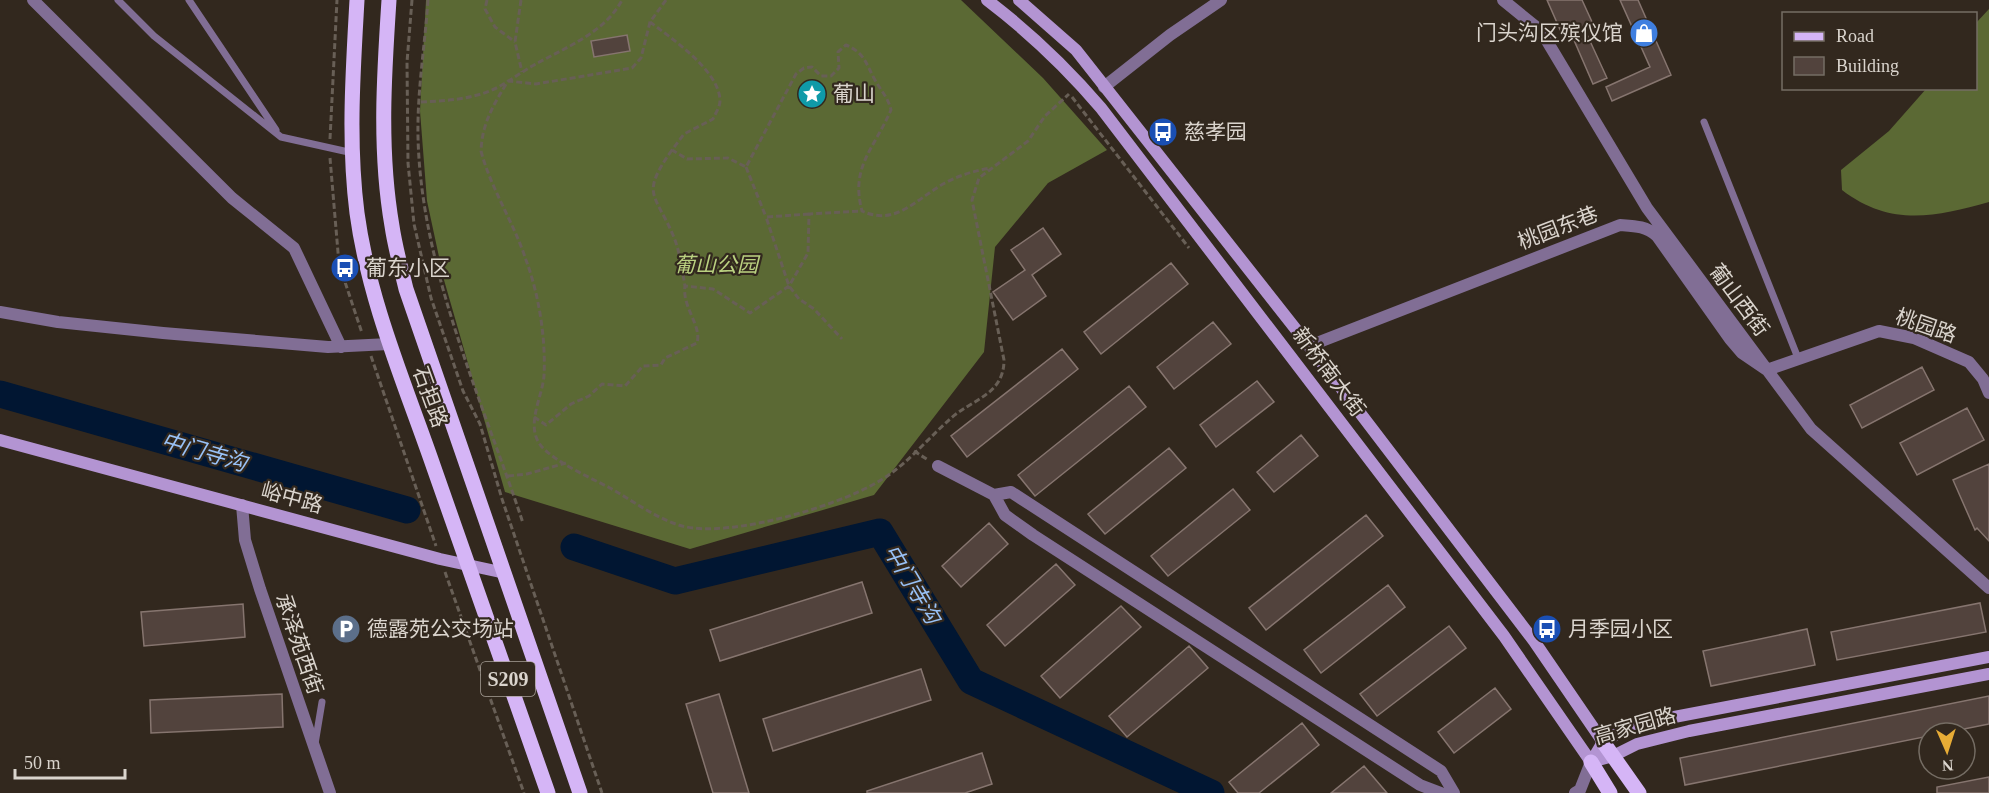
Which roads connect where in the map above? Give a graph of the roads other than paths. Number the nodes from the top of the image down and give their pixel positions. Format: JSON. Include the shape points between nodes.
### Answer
{"nodes":[{"id":1,"x":33,"y":0,"type":"edge"},
{"id":2,"x":118,"y":0,"type":"edge"},
{"id":3,"x":189,"y":0,"type":"edge"},
{"id":4,"x":357,"y":0,"type":"edge"},
{"id":5,"x":388,"y":0,"type":"edge"},
{"id":6,"x":987,"y":0,"type":"edge"},
{"id":7,"x":1019,"y":0,"type":"edge"},
{"id":8,"x":1221,"y":0,"type":"edge"},
{"id":9,"x":1503,"y":0,"type":"edge"},
{"id":10,"x":1104,"y":87,"type":"junction"},
{"id":11,"x":1704,"y":122,"type":"dead end"},
{"id":12,"x":281,"y":137,"type":"junction"},
{"id":13,"x":353,"y":153,"type":"junction"},
{"id":14,"x":0,"y":312,"type":"edge"},
{"id":15,"x":389,"y":344,"type":"junction"},
{"id":16,"x":1309,"y":346,"type":"junction"},
{"id":17,"x":341,"y":347,"type":"junction"},
{"id":18,"x":1798,"y":358,"type":"junction"},
{"id":19,"x":1767,"y":370,"type":"junction"},
{"id":20,"x":1986,"y":378,"type":"edge"},
{"id":21,"x":1989,"y":393,"type":"edge"},
{"id":22,"x":0,"y":440,"type":"edge"},
{"id":23,"x":938,"y":466,"type":"dead end"},
{"id":24,"x":994,"y":495,"type":"junction"},
{"id":25,"x":242,"y":505,"type":"junction"},
{"id":26,"x":467,"y":565,"type":"junction"},
{"id":27,"x":505,"y":573,"type":"junction"},
{"id":28,"x":1989,"y":588,"type":"edge"},
{"id":29,"x":1989,"y":657,"type":"edge"},
{"id":30,"x":1989,"y":674,"type":"edge"},
{"id":31,"x":322,"y":702,"type":"dead end"},
{"id":32,"x":1603,"y":742,"type":"junction"},
{"id":33,"x":315,"y":749,"type":"junction"},
{"id":34,"x":1613,"y":756,"type":"junction"},
{"id":35,"x":1591,"y":762,"type":"junction"},
{"id":36,"x":330,"y":793,"type":"edge"},
{"id":37,"x":548,"y":793,"type":"edge"},
{"id":38,"x":580,"y":793,"type":"edge"},
{"id":39,"x":1441,"y":793,"type":"edge"},
{"id":40,"x":1454,"y":793,"type":"edge"},
{"id":41,"x":1575,"y":793,"type":"edge"},
{"id":42,"x":1610,"y":793,"type":"edge"},
{"id":43,"x":1639,"y":793,"type":"edge"}],
"edges":[{"from":1,"to":17,"type":"street","via":[[232,198],[294,248]]},
{"from":2,"to":12,"type":"lane","via":[[154,36]]},
{"from":3,"to":12,"type":"lane"},
{"from":4,"to":13,"type":"main road","name":"石担路","number":"S209"},
{"from":5,"to":27,"type":"main road","name":"石担路","number":"S209","via":[[385,165],[392,225],[406,289]]},
{"from":6,"to":35,"type":"main road","name":"新桥南大街","via":[[1024,28],[1101,108],[1504,636]]},
{"from":7,"to":10,"type":"main road","name":"新桥南大街","via":[[1076,50]]},
{"from":8,"to":10,"type":"street","via":[[1170,34]]},
{"from":9,"to":19,"type":"street","name":"葡山西街","via":[[1541,31],[1647,208]]},
{"from":10,"to":16,"type":"main road","name":"新桥南大街"},
{"from":11,"to":18,"type":"lane"},
{"from":12,"to":13,"type":"lane"},
{"from":13,"to":15,"type":"main road","name":"石担路","number":"S209","via":[[357,213]]},
{"from":14,"to":17,"type":"street","via":[[57,322]]},
{"from":15,"to":17,"type":"street"},
{"from":15,"to":26,"type":"main road","name":"石担路","number":"S209"},
{"from":16,"to":19,"type":"street","name":"桃园东巷","via":[[1620,225],[1649,229],[1657,236],[1730,339],[1742,353]]},
{"from":16,"to":32,"type":"main road","name":"新桥南大街","via":[[1534,641]]},
{"from":18,"to":19,"type":"street","name":"桃园路"},
{"from":18,"to":20,"type":"street","name":"桃园路","via":[[1880,331],[1914,338],[1969,362]]},
{"from":19,"to":28,"type":"street","name":"葡山西街","via":[[1811,429]]},
{"from":20,"to":21,"type":"street","name":"桃园路"},
{"from":22,"to":25,"type":"main road","name":"峪中路"},
{"from":23,"to":24,"type":"street"},
{"from":24,"to":39,"type":"street","via":[[1005,515],[1033,535],[1420,784]]},
{"from":24,"to":40,"type":"street","via":[[1011,492],[1441,771]]},
{"from":25,"to":26,"type":"main road","name":"峪中路"},
{"from":25,"to":33,"type":"street","name":"承泽苑西街","via":[[245,540]]},
{"from":26,"to":27,"type":"main road","name":"峪中路"},
{"from":26,"to":37,"type":"main road","name":"石担路","number":"S209"},
{"from":27,"to":38,"type":"main road","name":"石担路","number":"S209"},
{"from":29,"to":32,"type":"main road","name":"高家园路","via":[[1632,725]]},
{"from":30,"to":34,"type":"main road","name":"高家园路","via":[[1689,731],[1637,744]]},
{"from":31,"to":33,"type":"lane"},
{"from":32,"to":34,"type":"main road","name":"新桥南大街"},
{"from":32,"to":35,"type":"main road","name":"高家园路"},
{"from":33,"to":36,"type":"street","name":"承泽苑西街"},
{"from":34,"to":35,"type":"main road","name":"高家园路"},
{"from":34,"to":43,"type":"main road","name":"新桥南大街"},
{"from":35,"to":41,"type":"street","via":[[1580,790]]},
{"from":35,"to":42,"type":"main road","name":"新桥南大街"}]}
